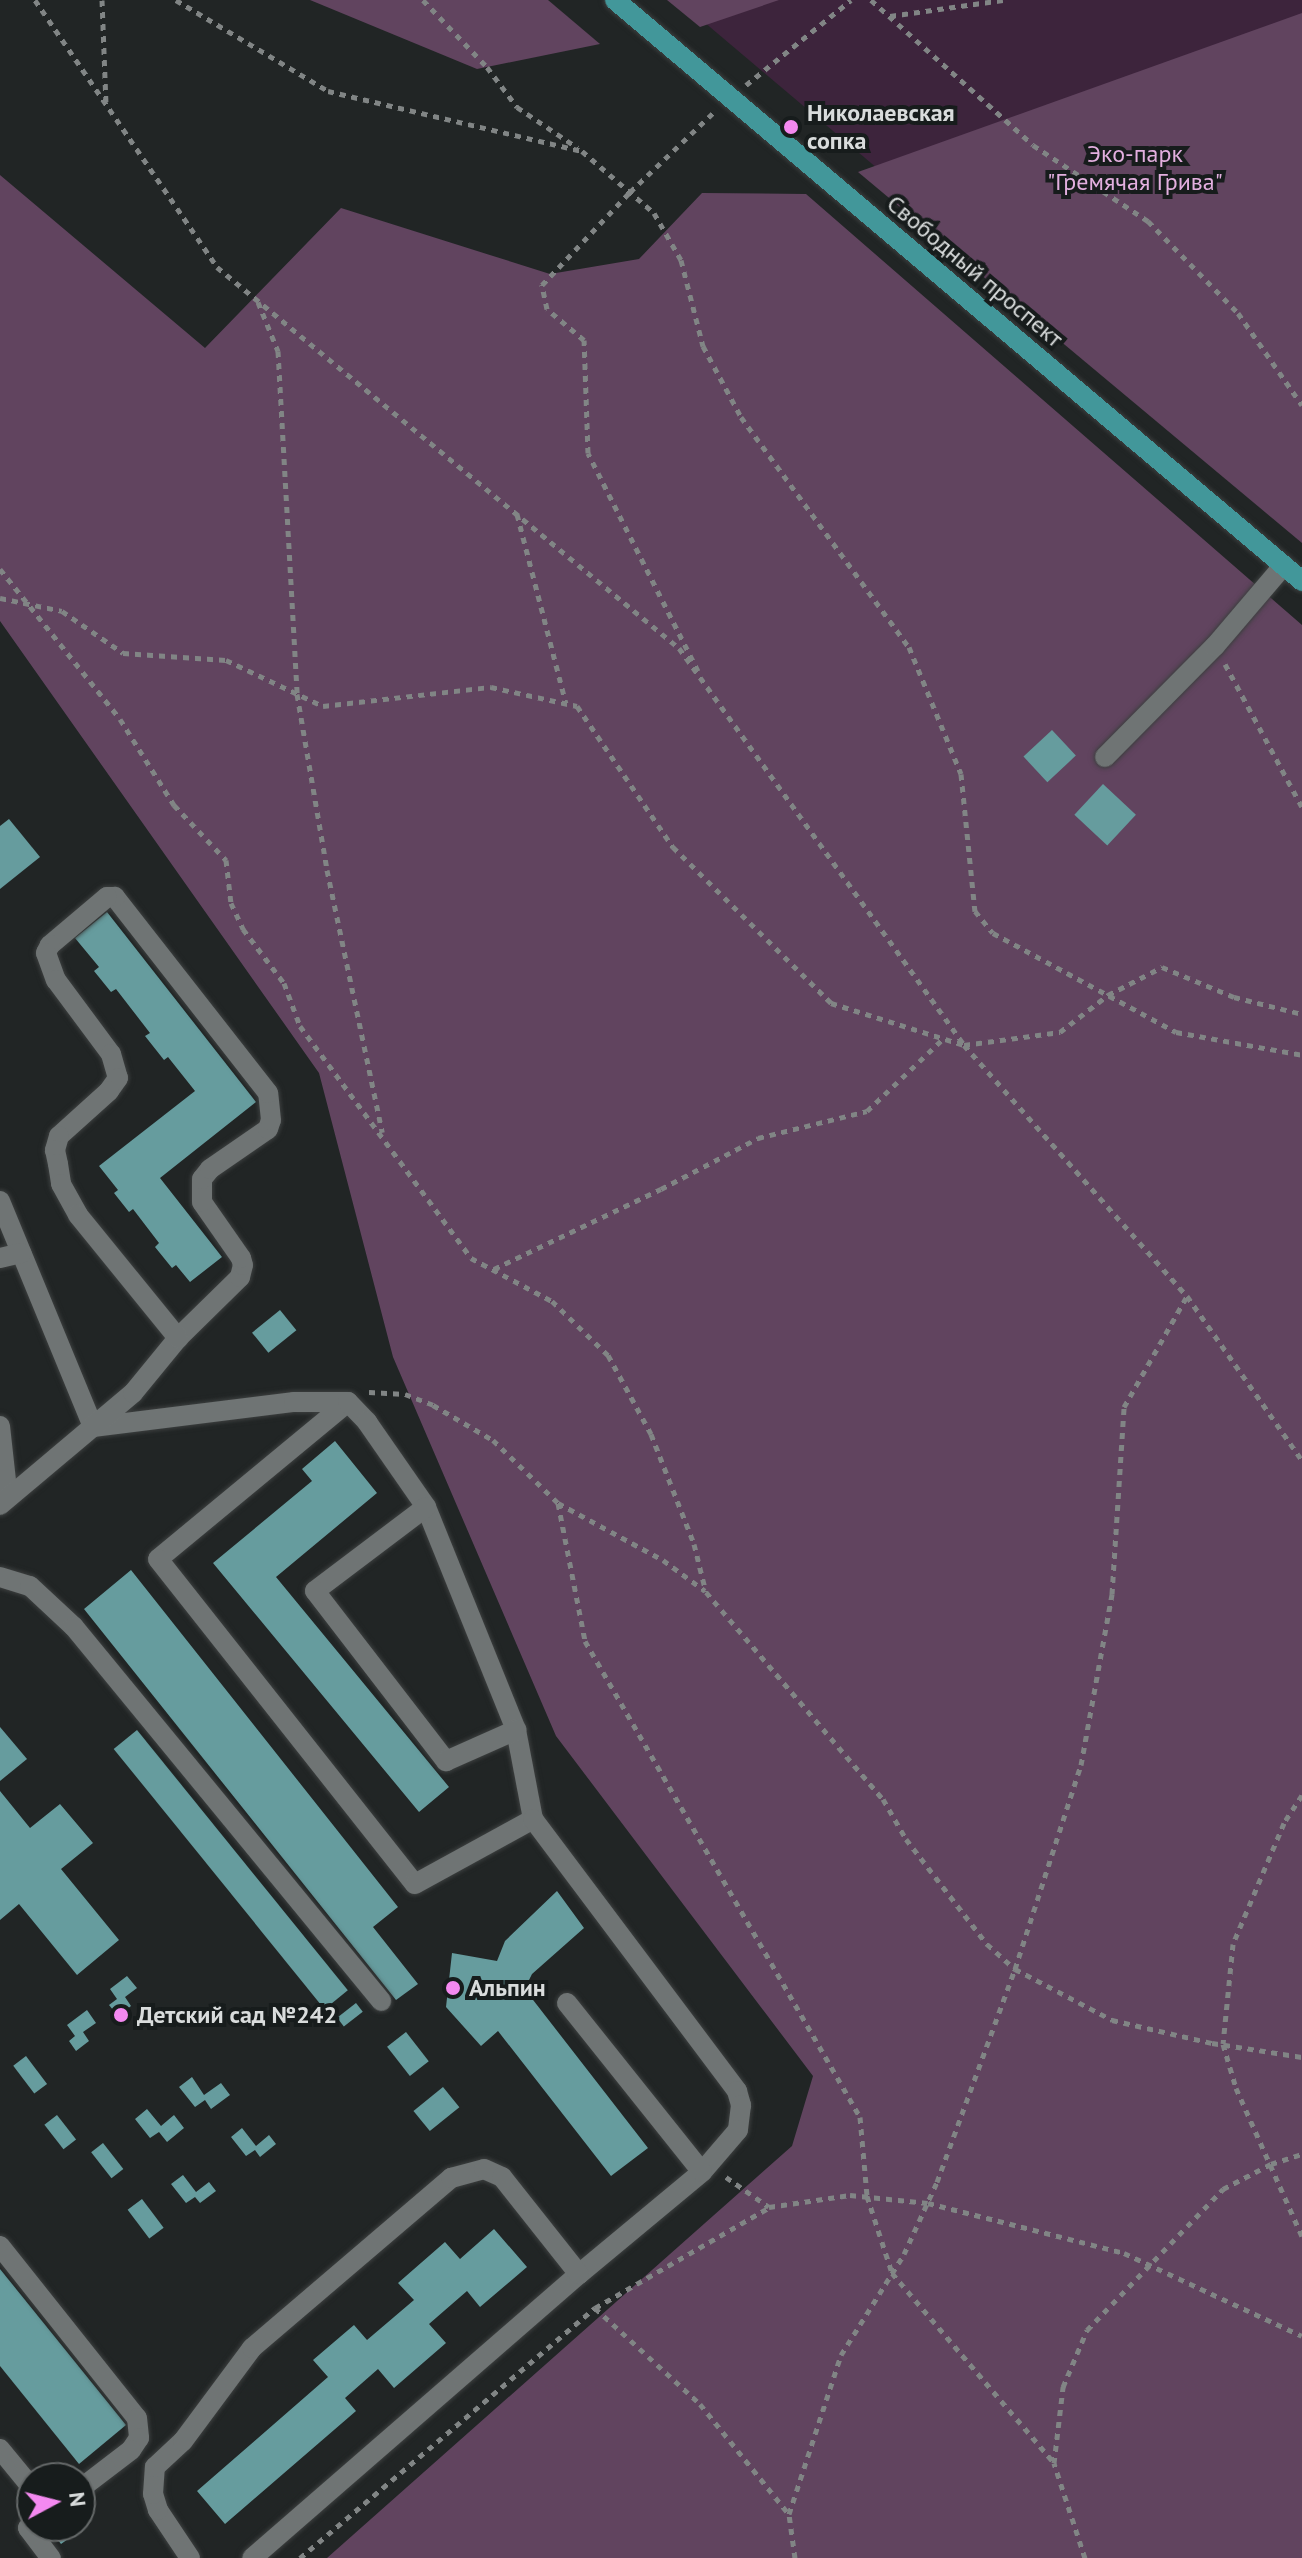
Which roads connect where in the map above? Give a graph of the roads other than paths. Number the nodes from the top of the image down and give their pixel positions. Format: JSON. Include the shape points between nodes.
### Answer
{"nodes":[{"id":1,"x":615,"y":0,"type":"edge"},
{"id":2,"x":1284,"y":565,"type":"junction"},
{"id":3,"x":1302,"y":581,"type":"edge"},
{"id":4,"x":1105,"y":757,"type":"dead end"},
{"id":5,"x":0,"y":1201,"type":"edge"},
{"id":6,"x":21,"y":1253,"type":"junction"},
{"id":7,"x":0,"y":1258,"type":"edge"},
{"id":8,"x":178,"y":1338,"type":"junction"},
{"id":9,"x":348,"y":1402,"type":"junction"},
{"id":10,"x":0,"y":1426,"type":"edge"},
{"id":11,"x":93,"y":1427,"type":"junction"},
{"id":12,"x":4,"y":1502,"type":"edge"},
{"id":13,"x":426,"y":1507,"type":"junction"},
{"id":14,"x":0,"y":1577,"type":"edge"},
{"id":15,"x":516,"y":1730,"type":"junction"},
{"id":16,"x":533,"y":1819,"type":"junction"},
{"id":17,"x":381,"y":2001,"type":"dead end"},
{"id":18,"x":567,"y":2003,"type":"dead end"},
{"id":19,"x":697,"y":2177,"type":"junction"},
{"id":20,"x":0,"y":2246,"type":"edge"},
{"id":21,"x":579,"y":2274,"type":"junction"},
{"id":22,"x":0,"y":2449,"type":"edge"},
{"id":23,"x":16,"y":2468,"type":"edge"},
{"id":24,"x":96,"y":2477,"type":"edge"},
{"id":25,"x":39,"y":2542,"type":"edge"},
{"id":26,"x":51,"y":2558,"type":"edge"},
{"id":27,"x":190,"y":2558,"type":"edge"},
{"id":28,"x":252,"y":2558,"type":"edge"}],
"edges":[{"from":1,"to":2,"type":"main road","name":"Свободный проспект"},
{"from":2,"to":3,"type":"main road","name":"Свободный проспект"},
{"from":2,"to":4,"type":"street","via":[[1215,646]]},
{"from":5,"to":6,"type":"street"},
{"from":6,"to":7,"type":"street"},
{"from":6,"to":11,"type":"street"},
{"from":8,"to":8,"type":"street","via":[[78,1215],[61,1184],[55,1150],[59,1136],[118,1078],[111,1054],[56,980],[46,953],[107,897],[115,897],[268,1093],[272,1106],[268,1129],[202,1179],[202,1202],[243,1265],[240,1277]]},
{"from":8,"to":11,"type":"street","via":[[133,1393]]},
{"from":9,"to":11,"type":"street","via":[[294,1402]]},
{"from":9,"to":13,"type":"street"},
{"from":9,"to":16,"type":"street","via":[[158,1559],[415,1884]]},
{"from":10,"to":12,"type":"street"},
{"from":11,"to":12,"type":"street"},
{"from":13,"to":15,"type":"street"},
{"from":13,"to":15,"type":"street","via":[[315,1591],[446,1761]]},
{"from":14,"to":17,"type":"street","via":[[30,1586],[74,1627]]},
{"from":15,"to":16,"type":"street"},
{"from":16,"to":19,"type":"street","via":[[737,2091],[738,2130]]},
{"from":18,"to":19,"type":"street"},
{"from":19,"to":21,"type":"street"},
{"from":20,"to":24,"type":"street","via":[[137,2418],[139,2438],[131,2450]]},
{"from":21,"to":27,"type":"street","via":[[502,2177],[484,2169],[451,2178],[252,2348],[183,2441],[155,2467],[158,2510]]},
{"from":21,"to":28,"type":"street"},
{"from":22,"to":23,"type":"street"},
{"from":25,"to":26,"type":"street"}]}
